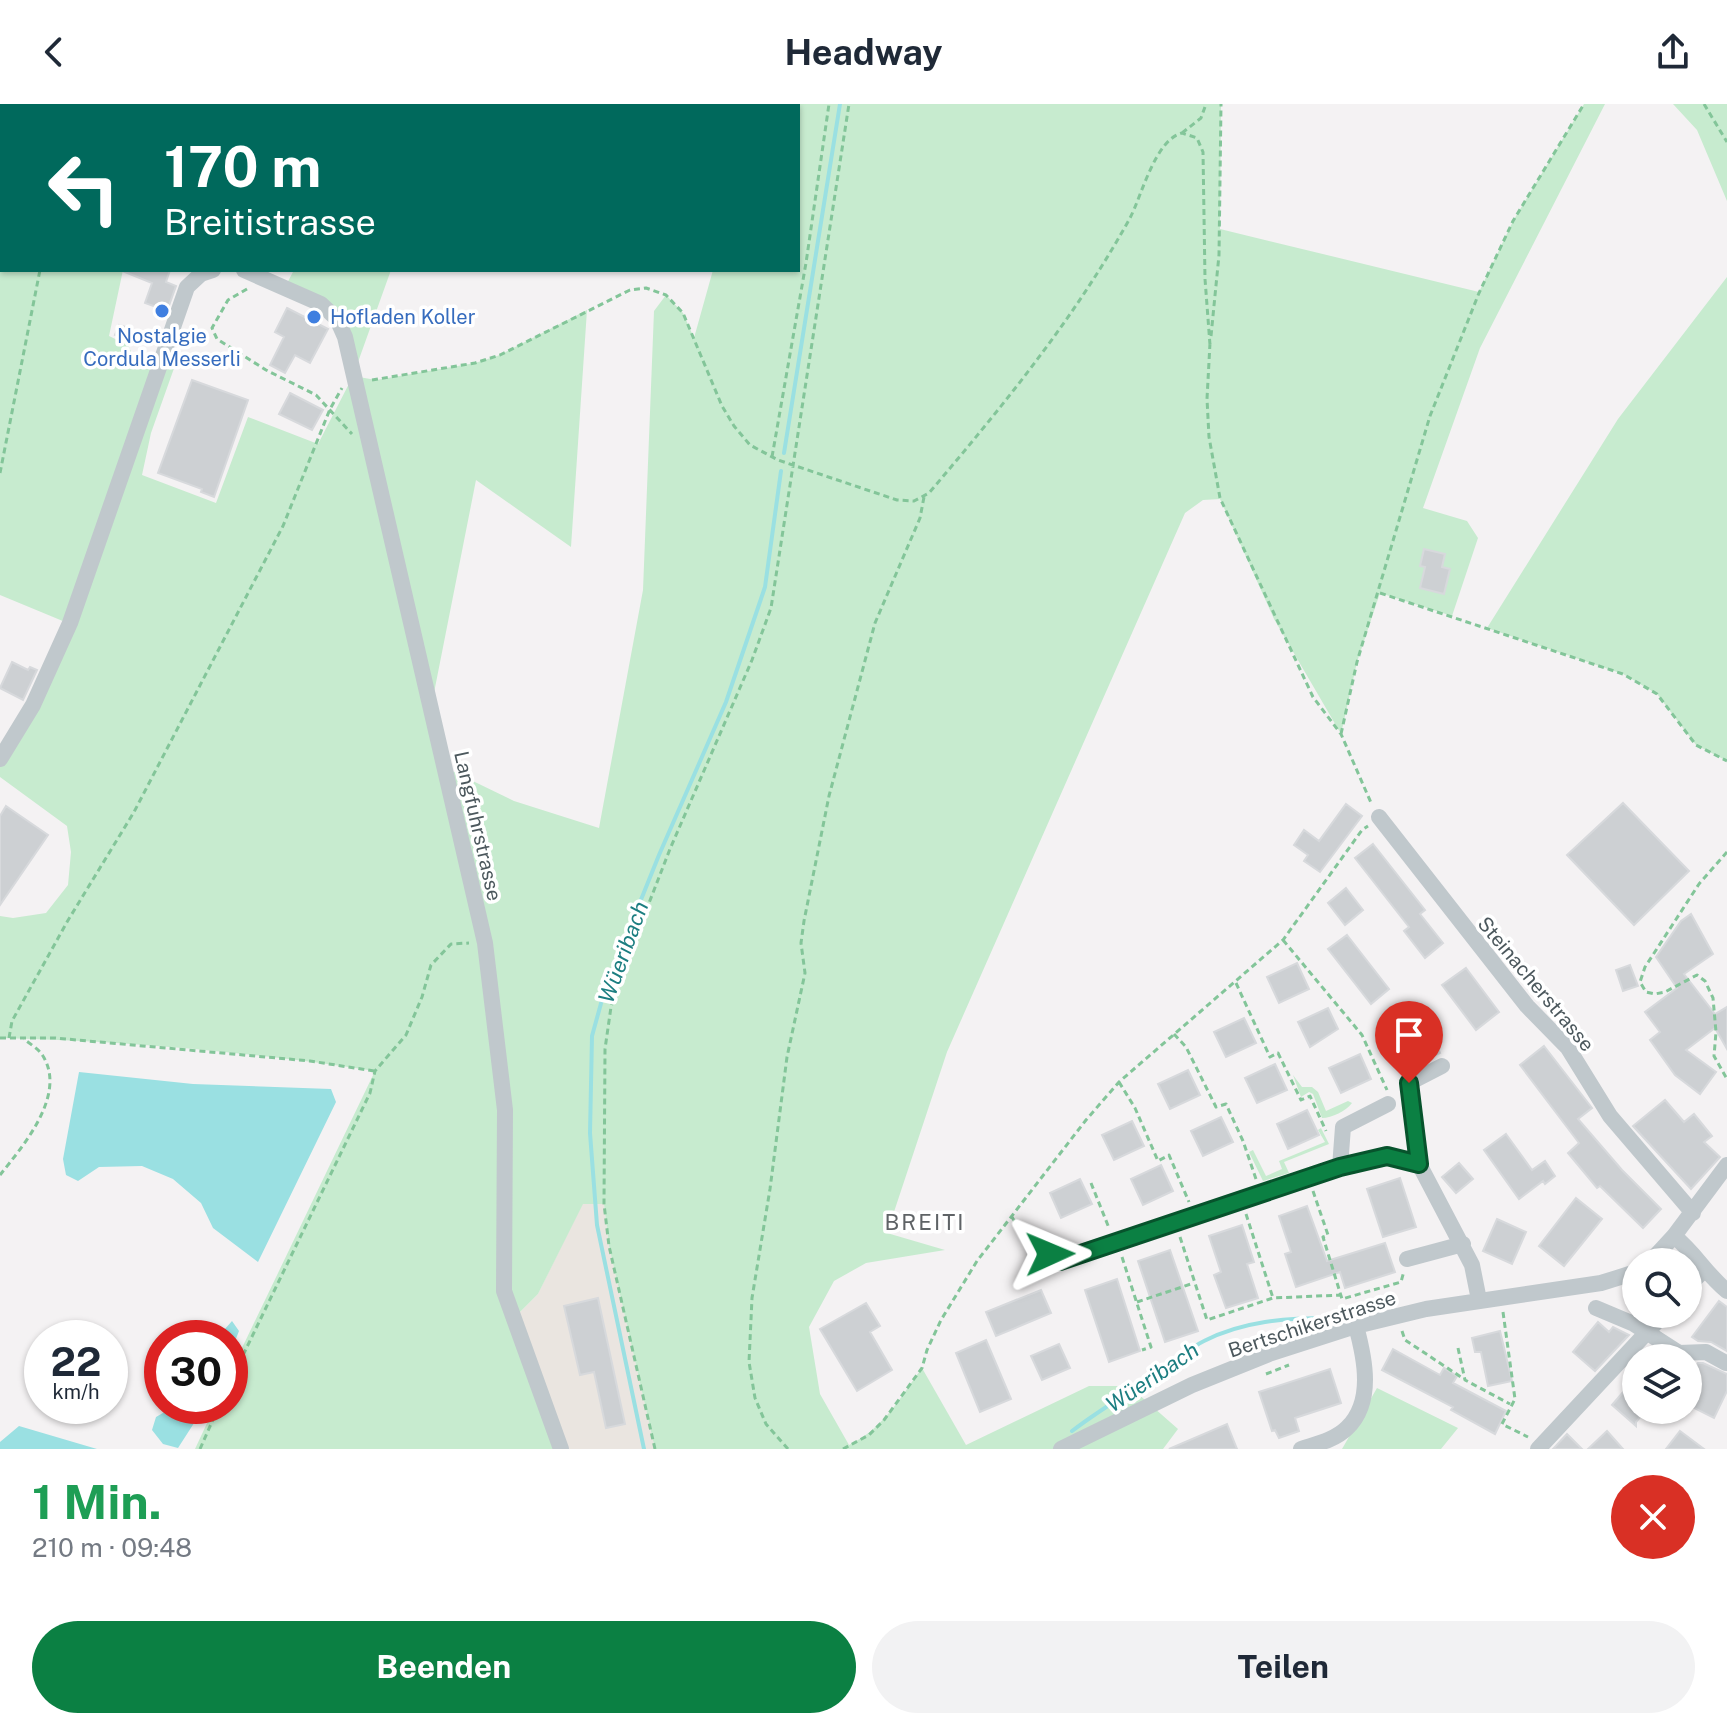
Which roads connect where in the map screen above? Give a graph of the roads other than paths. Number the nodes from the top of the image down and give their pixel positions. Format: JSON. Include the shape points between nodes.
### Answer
{"nodes":[{"id":1,"x":207,"y":272,"type":"edge"},
{"id":2,"x":250,"y":272,"type":"edge"},
{"id":3,"x":0,"y":759,"type":"edge"},
{"id":4,"x":1379,"y":817,"type":"road end"},
{"id":5,"x":1442,"y":1066,"type":"dead end"},
{"id":6,"x":1388,"y":1104,"type":"road end"},
{"id":7,"x":1419,"y":1164,"type":"junction"},
{"id":8,"x":1727,"y":1165,"type":"edge"},
{"id":9,"x":1340,"y":1167,"type":"junction"},
{"id":10,"x":1693,"y":1213,"type":"junction"},
{"id":11,"x":1674,"y":1236,"type":"junction"},
{"id":12,"x":1463,"y":1244,"type":"junction"},
{"id":13,"x":1663,"y":1248,"type":"edge"},
{"id":14,"x":1050,"y":1254,"type":"road end"},
{"id":15,"x":1407,"y":1259,"type":"road end"},
{"id":16,"x":1705,"y":1269,"type":"junction"},
{"id":17,"x":1702,"y":1272,"type":"edge"},
{"id":18,"x":1622,"y":1276,"type":"edge"},
{"id":19,"x":1727,"y":1291,"type":"edge"},
{"id":20,"x":1479,"y":1300,"type":"junction"},
{"id":21,"x":1596,"y":1308,"type":"dead end"},
{"id":22,"x":1356,"y":1326,"type":"junction"},
{"id":23,"x":1653,"y":1328,"type":"edge"},
{"id":24,"x":1648,"y":1334,"type":"junction"},
{"id":25,"x":1726,"y":1363,"type":"edge"},
{"id":26,"x":1541,"y":1447,"type":"edge"},
{"id":27,"x":561,"y":1449,"type":"edge"},
{"id":28,"x":1061,"y":1449,"type":"edge"},
{"id":29,"x":1301,"y":1449,"type":"edge"}],
"edges":[{"from":1,"to":3,"type":"street","via":[[183,295],[70,623],[33,705]]},
{"from":2,"to":27,"type":"street","name":"Langfuhrstrasse","via":[[321,304],[337,319],[345,337],[485,943],[505,1110],[504,1291]]},
{"from":4,"to":10,"type":"street","name":"Steinacherstrasse","via":[[1527,1006],[1568,1048],[1610,1116]]},
{"from":5,"to":7,"type":"street","via":[[1409,1083]]},
{"from":6,"to":9,"type":"street","via":[[1343,1127]]},
{"from":7,"to":9,"type":"street","via":[[1387,1156]]},
{"from":7,"to":12,"type":"street"},
{"from":8,"to":10,"type":"street"},
{"from":9,"to":14,"type":"street","via":[[1117,1244],[1060,1261]]},
{"from":10,"to":11,"type":"street"},
{"from":11,"to":13,"type":"street"},
{"from":11,"to":16,"type":"street"},
{"from":12,"to":15,"type":"street"},
{"from":12,"to":20,"type":"street"},
{"from":16,"to":17,"type":"street"},
{"from":16,"to":19,"type":"street"},
{"from":18,"to":20,"type":"street","name":"Bertschikerstrasse"},
{"from":20,"to":22,"type":"street","name":"Bertschikerstrasse"},
{"from":21,"to":24,"type":"street"},
{"from":22,"to":28,"type":"street","name":"Bertschikerstrasse","via":[[1192,1385]]},
{"from":22,"to":29,"type":"street","via":[[1366,1386],[1359,1411],[1346,1429]]},
{"from":23,"to":24,"type":"street"},
{"from":24,"to":25,"type":"street","via":[[1679,1353],[1706,1352]]},
{"from":24,"to":26,"type":"street"}]}
